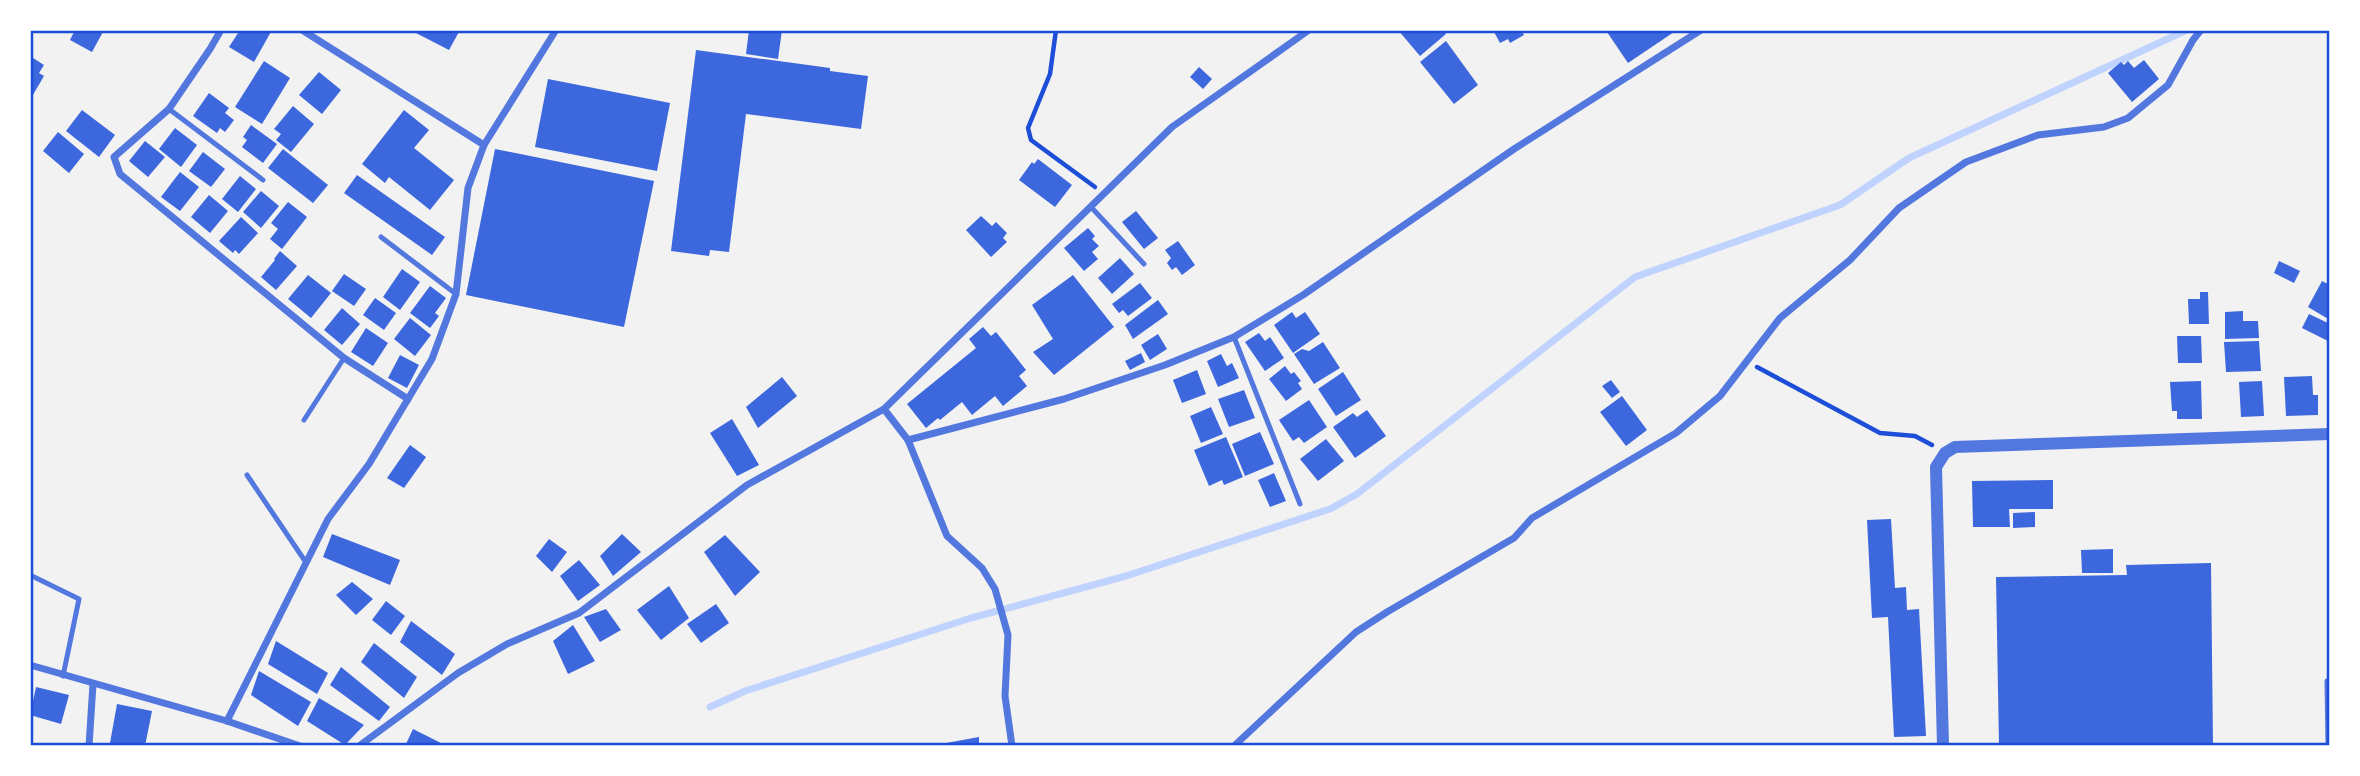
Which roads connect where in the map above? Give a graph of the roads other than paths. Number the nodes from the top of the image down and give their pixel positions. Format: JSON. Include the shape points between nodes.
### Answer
{"nodes":[{"id":1,"x":221,"y":30,"type":"edge"},
{"id":2,"x":302,"y":30,"type":"edge"},
{"id":3,"x":555,"y":30,"type":"edge"},
{"id":4,"x":1309,"y":30,"type":"edge"},
{"id":5,"x":1702,"y":30,"type":"edge"},
{"id":6,"x":2201,"y":30,"type":"edge"},
{"id":7,"x":169,"y":109,"type":"junction"},
{"id":8,"x":484,"y":145,"type":"junction"},
{"id":9,"x":263,"y":180,"type":"dead end"},
{"id":10,"x":1091,"y":206,"type":"junction"},
{"id":11,"x":381,"y":236,"type":"dead end"},
{"id":12,"x":1144,"y":264,"type":"dead end"},
{"id":13,"x":456,"y":293,"type":"junction"},
{"id":14,"x":1234,"y":337,"type":"junction"},
{"id":15,"x":344,"y":358,"type":"junction"},
{"id":16,"x":408,"y":399,"type":"junction"},
{"id":17,"x":884,"y":409,"type":"junction"},
{"id":18,"x":304,"y":420,"type":"dead end"},
{"id":19,"x":2330,"y":434,"type":"edge"},
{"id":20,"x":908,"y":440,"type":"junction"},
{"id":21,"x":247,"y":475,"type":"dead end"},
{"id":22,"x":1300,"y":504,"type":"dead end"},
{"id":23,"x":305,"y":561,"type":"junction"},
{"id":24,"x":30,"y":575,"type":"edge"},
{"id":25,"x":30,"y":665,"type":"edge"},
{"id":26,"x":64,"y":676,"type":"junction"},
{"id":27,"x":2330,"y":681,"type":"edge"},
{"id":28,"x":93,"y":684,"type":"junction"},
{"id":29,"x":227,"y":721,"type":"junction"},
{"id":30,"x":89,"y":746,"type":"edge"},
{"id":31,"x":300,"y":746,"type":"edge"},
{"id":32,"x":359,"y":746,"type":"edge"},
{"id":33,"x":1012,"y":746,"type":"edge"},
{"id":34,"x":1234,"y":746,"type":"edge"},
{"id":35,"x":1943,"y":746,"type":"edge"},
{"id":36,"x":2328,"y":746,"type":"edge"}],
"edges":[{"from":1,"to":7,"type":"street"},
{"from":2,"to":8,"type":"street"},
{"from":3,"to":8,"type":"street"},
{"from":4,"to":10,"type":"street","via":[[1172,127]]},
{"from":5,"to":14,"type":"street","via":[[1514,149],[1303,295]]},
{"from":6,"to":34,"type":"street","via":[[2168,85],[2128,118],[2104,127],[2038,135],[1966,162],[1899,208],[1850,260],[1780,318],[1720,396],[1676,433],[1532,518],[1514,538],[1356,632]]},
{"from":7,"to":9,"type":"lane"},
{"from":7,"to":15,"type":"street","via":[[114,157],[120,174]]},
{"from":8,"to":13,"type":"street","via":[[468,188]]},
{"from":10,"to":12,"type":"lane"},
{"from":10,"to":17,"type":"street"},
{"from":11,"to":13,"type":"lane"},
{"from":13,"to":16,"type":"street","via":[[432,359]]},
{"from":14,"to":20,"type":"street","via":[[1064,399]]},
{"from":14,"to":22,"type":"lane"},
{"from":15,"to":16,"type":"street"},
{"from":15,"to":18,"type":"lane"},
{"from":16,"to":23,"type":"street"},
{"from":17,"to":20,"type":"street"},
{"from":17,"to":32,"type":"street","via":[[747,485],[579,613],[508,644],[458,673]]},
{"from":19,"to":35,"type":"street","via":[[1955,447],[1945,453],[1936,467]]},
{"from":20,"to":33,"type":"street","via":[[947,536],[982,568],[995,589],[1008,635],[1005,696]]},
{"from":21,"to":23,"type":"lane"},
{"from":23,"to":29,"type":"street"},
{"from":24,"to":26,"type":"lane","via":[[79,599]]},
{"from":25,"to":26,"type":"street"},
{"from":26,"to":28,"type":"street"},
{"from":27,"to":36,"type":"lane"},
{"from":28,"to":29,"type":"street"},
{"from":28,"to":30,"type":"street"},
{"from":29,"to":31,"type":"street"}]}
